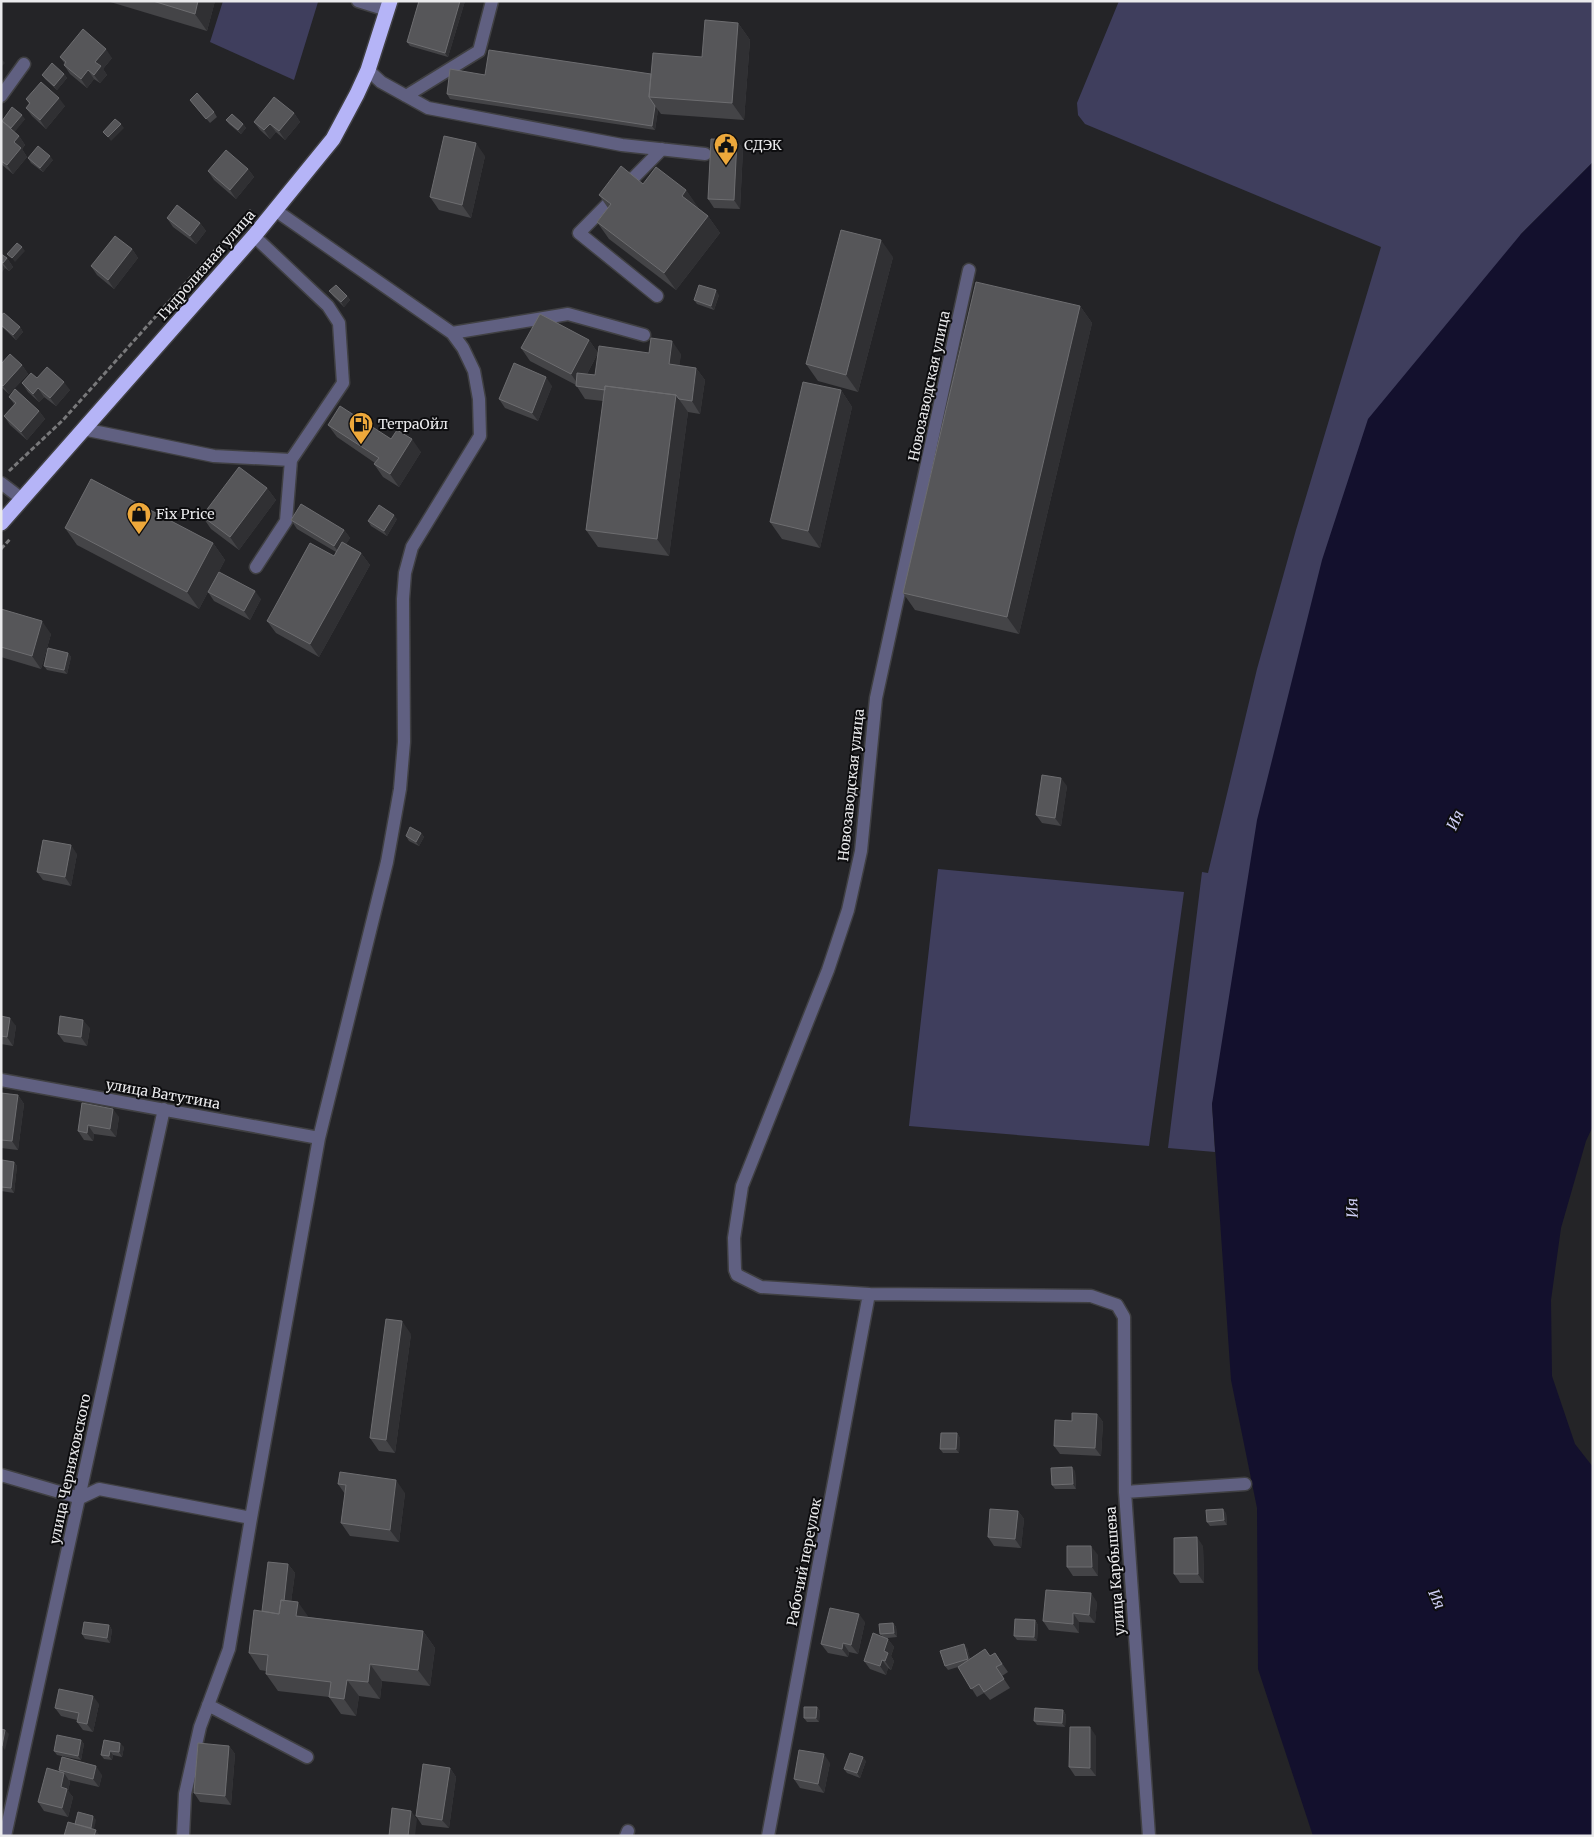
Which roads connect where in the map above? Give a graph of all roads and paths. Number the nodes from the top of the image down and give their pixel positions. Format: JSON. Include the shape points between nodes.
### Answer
{"nodes":[{"id":1,"x":358,"y":1,"type":"edge"},
{"id":2,"x":492,"y":1,"type":"edge"},
{"id":3,"x":389,"y":6,"type":"edge"},
{"id":4,"x":24,"y":64,"type":"dead end"},
{"id":5,"x":368,"y":70,"type":"junction"},
{"id":6,"x":1,"y":96,"type":"edge"},
{"id":7,"x":406,"y":96,"type":"junction"},
{"id":8,"x":662,"y":149,"type":"junction"},
{"id":9,"x":706,"y":154,"type":"dead end"},
{"id":10,"x":254,"y":207,"type":"dead end"},
{"id":11,"x":274,"y":210,"type":"junction"},
{"id":12,"x":254,"y":236,"type":"junction"},
{"id":13,"x":970,"y":270,"type":"dead end"},
{"id":14,"x":657,"y":296,"type":"dead end"},
{"id":15,"x":452,"y":333,"type":"junction"},
{"id":16,"x":644,"y":335,"type":"dead end"},
{"id":17,"x":83,"y":429,"type":"junction"},
{"id":18,"x":291,"y":460,"type":"junction"},
{"id":19,"x":5,"y":478,"type":"edge"},
{"id":20,"x":22,"y":499,"type":"junction"},
{"id":21,"x":1,"y":523,"type":"edge"},
{"id":22,"x":256,"y":567,"type":"dead end"},
{"id":23,"x":1,"y":1080,"type":"edge"},
{"id":24,"x":164,"y":1109,"type":"junction"},
{"id":25,"x":319,"y":1138,"type":"junction"},
{"id":26,"x":869,"y":1294,"type":"junction"},
{"id":27,"x":1,"y":1475,"type":"edge"},
{"id":28,"x":1245,"y":1484,"type":"dead end"},
{"id":29,"x":1125,"y":1492,"type":"junction"},
{"id":30,"x":80,"y":1498,"type":"junction"},
{"id":31,"x":250,"y":1518,"type":"junction"},
{"id":32,"x":208,"y":1706,"type":"junction"},
{"id":33,"x":307,"y":1757,"type":"dead end"},
{"id":34,"x":5,"y":1836,"type":"edge"},
{"id":35,"x":183,"y":1836,"type":"edge"},
{"id":36,"x":768,"y":1836,"type":"edge"},
{"id":37,"x":1150,"y":1836,"type":"edge"}],
"edges":[{"from":1,"to":3,"type":"street"},
{"from":2,"to":7,"type":"street","via":[[479,51]]},
{"from":3,"to":5,"type":"highway","name":"Гидролизная улица"},
{"from":4,"to":6,"type":"street"},
{"from":5,"to":7,"type":"street","via":[[381,82]]},
{"from":5,"to":11,"type":"highway","name":"Гидролизная улица","via":[[333,139]]},
{"from":7,"to":8,"type":"street","via":[[428,108],[622,145]]},
{"from":8,"to":9,"type":"street"},
{"from":8,"to":14,"type":"street","via":[[578,233]]},
{"from":10,"to":19,"type":"path","via":[[63,420]]},
{"from":11,"to":12,"type":"highway","name":"Гидролизная улица"},
{"from":11,"to":15,"type":"street"},
{"from":12,"to":17,"type":"highway","name":"Гидролизная улица"},
{"from":12,"to":18,"type":"street","via":[[328,306],[339,323],[343,382]]},
{"from":13,"to":26,"type":"street","name":"Новозаводская улица","via":[[876,698],[861,851],[848,910],[828,970],[742,1186],[734,1238],[737,1275],[761,1288]]},
{"from":15,"to":16,"type":"street","via":[[568,314]]},
{"from":15,"to":25,"type":"street","via":[[474,371],[480,400],[480,436],[412,547],[405,573],[404,742],[400,789],[387,862]]},
{"from":17,"to":18,"type":"street","via":[[214,456]]},
{"from":17,"to":20,"type":"highway","name":"Гидролизная улица"},
{"from":18,"to":22,"type":"street","via":[[286,521]]},
{"from":19,"to":20,"type":"street"},
{"from":20,"to":21,"type":"highway","name":"Гидролизная улица"},
{"from":23,"to":24,"type":"street","name":"улица Ватутина"},
{"from":24,"to":25,"type":"street","name":"улица Ватутина"},
{"from":24,"to":30,"type":"street","name":"улица Черняховского"},
{"from":25,"to":31,"type":"street"},
{"from":26,"to":29,"type":"street","name":"улица Карбышева","via":[[1091,1296],[1117,1305],[1124,1317]]},
{"from":26,"to":36,"type":"street","name":"Рабочий переулок"},
{"from":27,"to":30,"type":"street"},
{"from":28,"to":29,"type":"street"},
{"from":29,"to":37,"type":"street","name":"улица Карбышева"},
{"from":30,"to":31,"type":"street","via":[[99,1489]]},
{"from":30,"to":34,"type":"street","name":"улица Черняховского"},
{"from":31,"to":32,"type":"street","via":[[229,1649]]},
{"from":32,"to":33,"type":"street"},
{"from":32,"to":35,"type":"street","via":[[185,1794]]}]}
